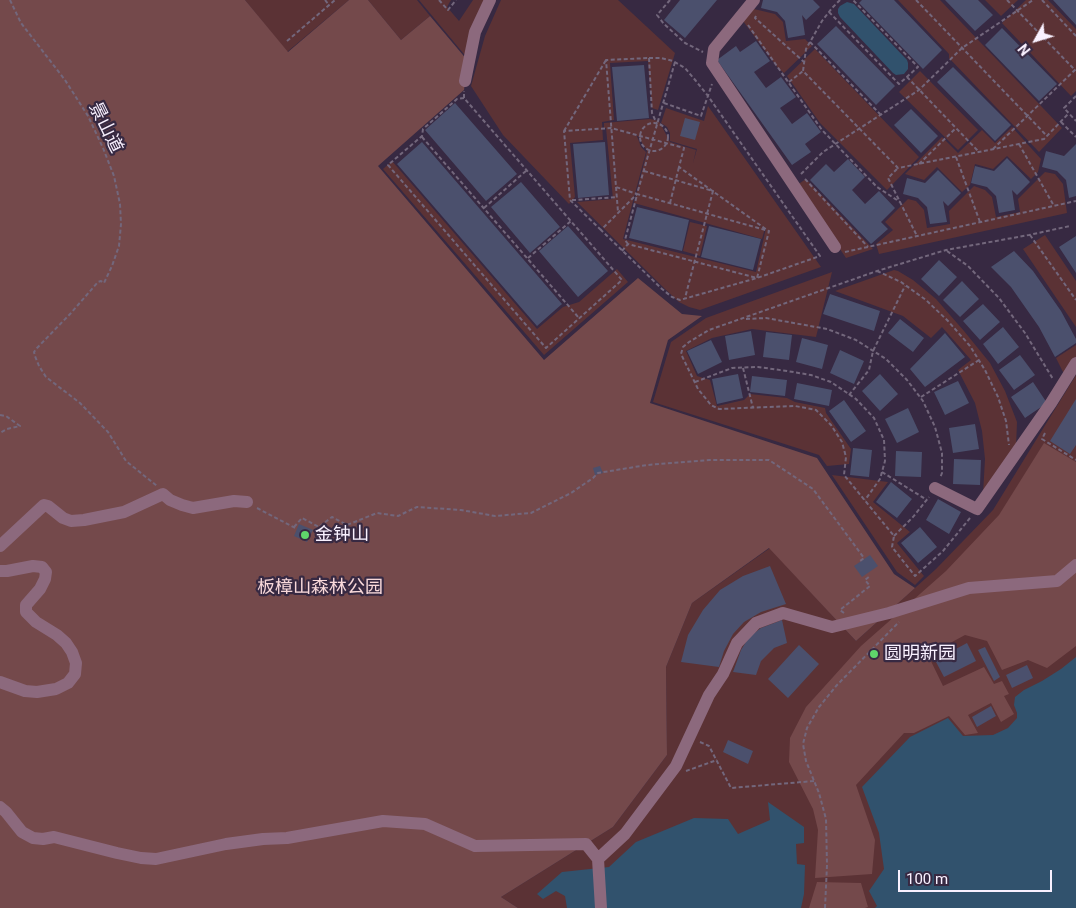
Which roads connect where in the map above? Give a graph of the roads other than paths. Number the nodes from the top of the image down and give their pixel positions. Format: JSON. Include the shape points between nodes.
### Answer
{"nodes":[{"id":1,"x":490,"y":0,"type":"edge"},
{"id":2,"x":756,"y":4,"type":"edge"},
{"id":3,"x":465,"y":81,"type":"road end"},
{"id":4,"x":835,"y":247,"type":"road end"},
{"id":5,"x":1076,"y":363,"type":"edge"},
{"id":6,"x":935,"y":488,"type":"road end"},
{"id":7,"x":247,"y":502,"type":"road end"},
{"id":8,"x":0,"y":546,"type":"edge"},
{"id":9,"x":1076,"y":565,"type":"edge"},
{"id":10,"x":0,"y":571,"type":"edge"},
{"id":11,"x":0,"y":682,"type":"edge"},
{"id":12,"x":0,"y":807,"type":"edge"},
{"id":13,"x":598,"y":859,"type":"junction"},
{"id":14,"x":601,"y":908,"type":"edge"}],
"edges":[{"from":1,"to":3,"type":"street","via":[[475,32]]},
{"from":2,"to":4,"type":"street","via":[[714,49],[712,63]]},
{"from":5,"to":6,"type":"street","via":[[977,509]]},
{"from":7,"to":8,"type":"street","via":[[193,508],[163,494],[124,512],[71,521],[44,505]]},
{"from":9,"to":13,"type":"street","via":[[1057,581],[969,588],[832,627],[783,613],[756,624],[737,643],[676,766],[625,834]]},
{"from":10,"to":11,"type":"street","via":[[42,567],[46,572],[45,579],[26,606],[26,612],[66,643],[76,663],[75,674],[68,683],[56,688],[26,691]]},
{"from":12,"to":13,"type":"street","via":[[22,832],[33,838],[54,837],[141,858],[156,859],[226,844],[287,838],[383,821],[425,824],[475,846],[586,844]]},
{"from":13,"to":14,"type":"street"}]}
